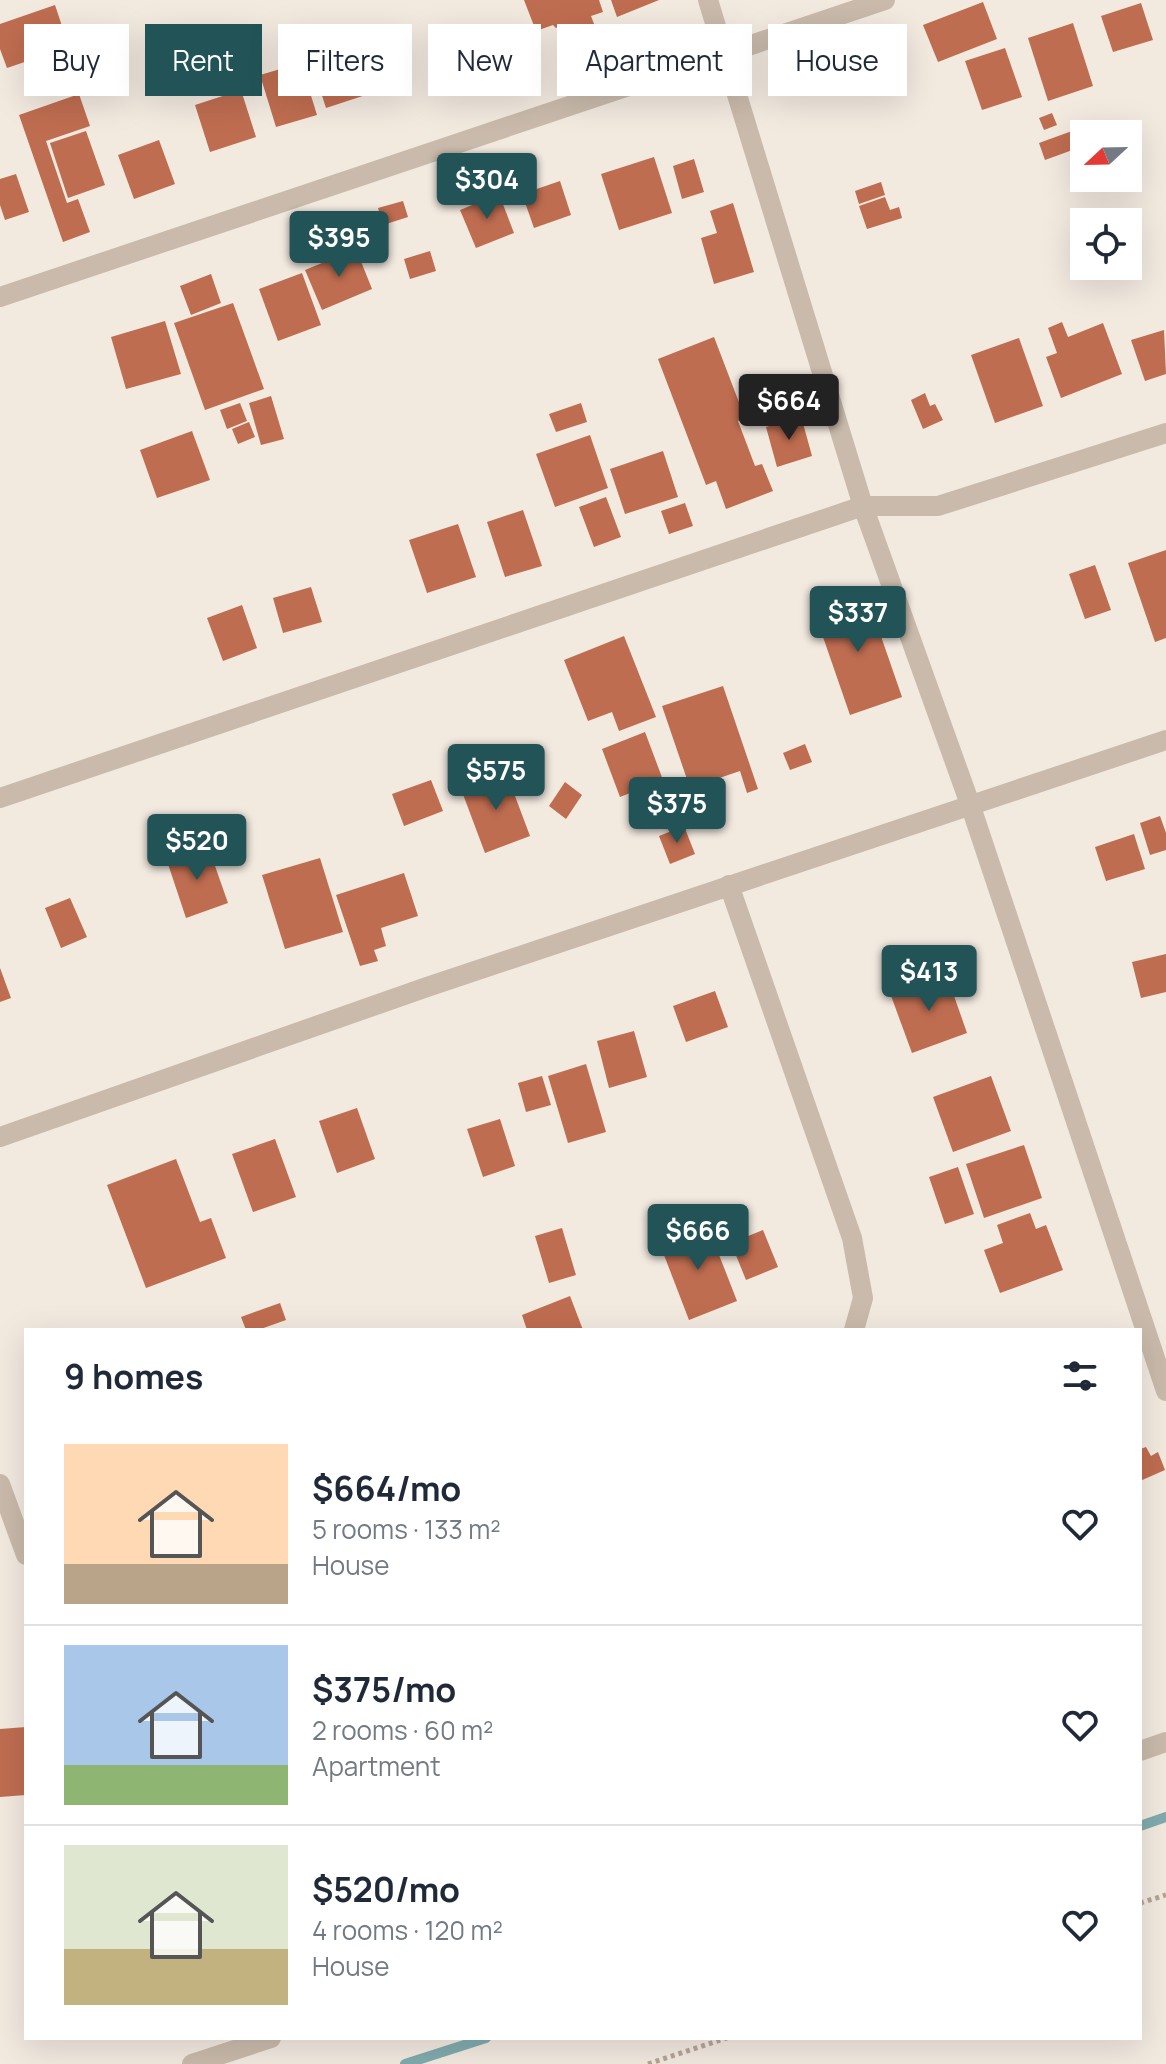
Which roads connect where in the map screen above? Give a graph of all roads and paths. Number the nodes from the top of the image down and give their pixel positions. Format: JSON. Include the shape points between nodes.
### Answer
{"nodes":[{"id":1,"x":708,"y":0,"type":"edge"},
{"id":2,"x":885,"y":0,"type":"edge"},
{"id":3,"x":716,"y":24,"type":"edge"},
{"id":4,"x":752,"y":45,"type":"edge"},
{"id":5,"x":601,"y":96,"type":"edge"},
{"id":6,"x":739,"y":96,"type":"edge"},
{"id":7,"x":0,"y":297,"type":"edge"},
{"id":8,"x":1166,"y":433,"type":"edge"},
{"id":9,"x":863,"y":506,"type":"junction"},
{"id":10,"x":1166,"y":740,"type":"edge"},
{"id":11,"x":0,"y":798,"type":"edge"},
{"id":12,"x":970,"y":804,"type":"junction"},
{"id":13,"x":729,"y":885,"type":"junction"},
{"id":14,"x":0,"y":1137,"type":"edge"},
{"id":15,"x":855,"y":1328,"type":"edge"},
{"id":16,"x":1166,"y":1391,"type":"edge"},
{"id":17,"x":0,"y":1484,"type":"edge"},
{"id":18,"x":24,"y":1550,"type":"edge"},
{"id":19,"x":1166,"y":1742,"type":"edge"},
{"id":20,"x":1142,"y":1750,"type":"edge"},
{"id":21,"x":1166,"y":1895,"type":"edge"},
{"id":22,"x":1142,"y":1902,"type":"edge"},
{"id":23,"x":265,"y":2040,"type":"edge"},
{"id":24,"x":721,"y":2040,"type":"edge"},
{"id":25,"x":192,"y":2064,"type":"edge"},
{"id":26,"x":648,"y":2064,"type":"edge"}],
"edges":[{"from":1,"to":3,"type":"street"},
{"from":2,"to":4,"type":"street"},
{"from":5,"to":7,"type":"street"},
{"from":6,"to":9,"type":"street"},
{"from":8,"to":9,"type":"street","via":[[938,506]]},
{"from":9,"to":11,"type":"street"},
{"from":9,"to":12,"type":"street"},
{"from":10,"to":12,"type":"street"},
{"from":12,"to":13,"type":"street"},
{"from":12,"to":16,"type":"street"},
{"from":13,"to":14,"type":"street"},
{"from":13,"to":15,"type":"street","via":[[852,1238],[863,1298]]},
{"from":17,"to":18,"type":"street"},
{"from":19,"to":20,"type":"street"},
{"from":21,"to":22,"type":"path"},
{"from":23,"to":25,"type":"street"},
{"from":24,"to":26,"type":"path"}]}
